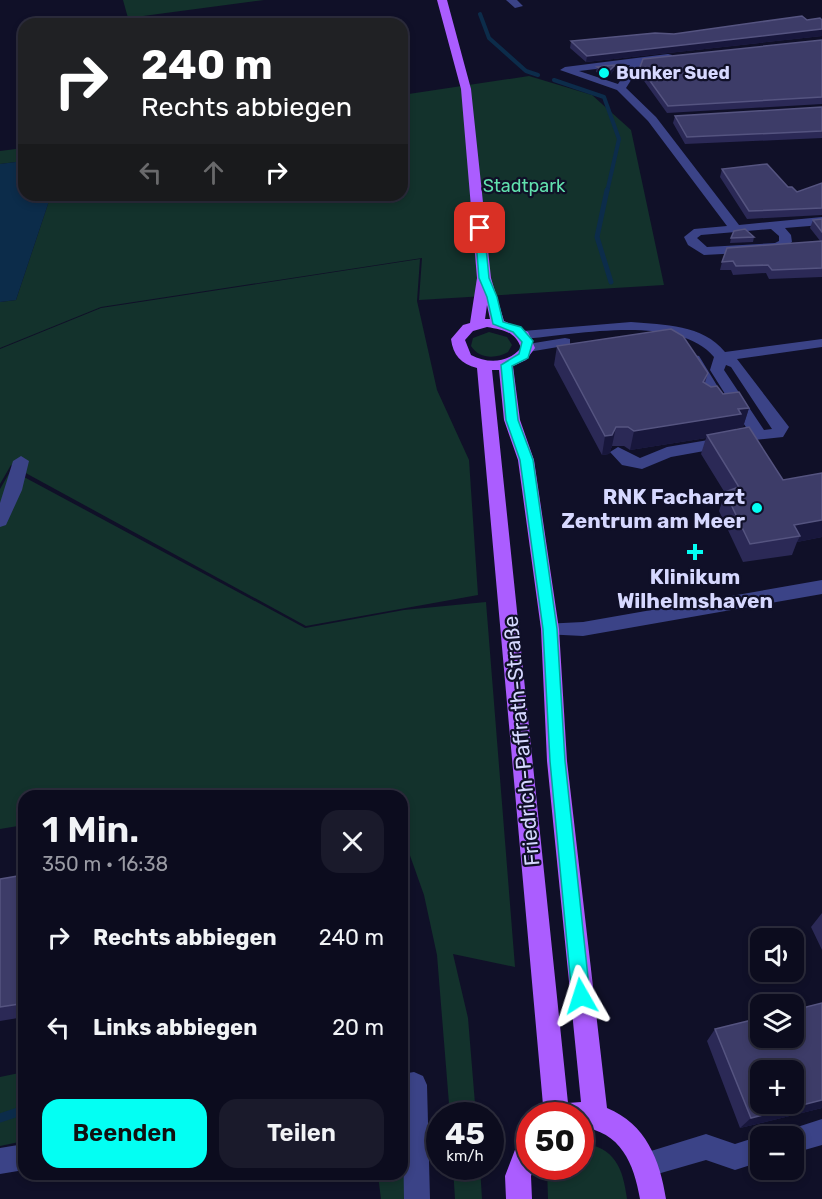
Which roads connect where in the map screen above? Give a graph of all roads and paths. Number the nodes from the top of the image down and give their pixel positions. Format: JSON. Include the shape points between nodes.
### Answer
{"nodes":[{"id":1,"x":442,"y":0,"type":"edge"},
{"id":2,"x":684,"y":56,"type":"edge"},
{"id":3,"x":639,"y":60,"type":"junction"},
{"id":4,"x":621,"y":88,"type":"junction"},
{"id":5,"x":822,"y":221,"type":"edge"},
{"id":6,"x":775,"y":226,"type":"junction"},
{"id":7,"x":735,"y":228,"type":"junction"},
{"id":8,"x":484,"y":278,"type":"junction"},
{"id":9,"x":498,"y":324,"type":"junction"},
{"id":10,"x":477,"y":325,"type":"junction"},
{"id":11,"x":656,"y":328,"type":"junction"},
{"id":12,"x":632,"y":333,"type":"junction"},
{"id":13,"x":526,"y":341,"type":"junction"},
{"id":14,"x":822,"y":343,"type":"edge"},
{"id":15,"x":721,"y":357,"type":"junction"},
{"id":16,"x":495,"y":365,"type":"junction"},
{"id":17,"x":703,"y":375,"type":"junction"},
{"id":18,"x":728,"y":386,"type":"junction"},
{"id":19,"x":707,"y":399,"type":"edge"},
{"id":20,"x":763,"y":402,"type":"junction"},
{"id":21,"x":741,"y":406,"type":"junction"},
{"id":22,"x":760,"y":436,"type":"junction"},
{"id":23,"x":618,"y":452,"type":"dead end"},
{"id":24,"x":21,"y":461,"type":"dead end"},
{"id":25,"x":0,"y":521,"type":"edge"},
{"id":26,"x":822,"y":587,"type":"edge"},
{"id":27,"x":550,"y":629,"type":"junction"},
{"id":28,"x":408,"y":1086,"type":"edge"},
{"id":29,"x":556,"y":1102,"type":"edge"},
{"id":30,"x":595,"y":1116,"type":"joint"},
{"id":31,"x":822,"y":1132,"type":"edge"},
{"id":32,"x":804,"y":1137,"type":"edge"},
{"id":33,"x":750,"y":1152,"type":"edge"},
{"id":34,"x":18,"y":1158,"type":"edge"},
{"id":35,"x":0,"y":1161,"type":"edge"},
{"id":36,"x":646,"y":1164,"type":"junction"},
{"id":37,"x":518,"y":1180,"type":"edge"},
{"id":38,"x":417,"y":1199,"type":"edge"},
{"id":39,"x":519,"y":1199,"type":"edge"},
{"id":40,"x":652,"y":1199,"type":"edge"}],
"edges":[{"from":1,"to":8,"type":"main road","via":[[466,89]]},
{"from":2,"to":3,"type":"street"},
{"from":3,"to":4,"type":"street"},
{"from":3,"to":4,"type":"street","via":[[565,70]]},
{"from":4,"to":7,"type":"street","via":[[657,119]]},
{"from":5,"to":6,"type":"street"},
{"from":6,"to":7,"type":"street"},
{"from":6,"to":7,"type":"street","via":[[785,235],[786,242],[778,247],[704,251],[690,237],[698,232]]},
{"from":8,"to":9,"type":"main road"},
{"from":8,"to":10,"type":"main road"},
{"from":9,"to":10,"type":"main road"},
{"from":9,"to":13,"type":"main road","via":[[517,330]]},
{"from":10,"to":16,"type":"main road","via":[[462,333],[457,345],[466,358]]},
{"from":11,"to":12,"type":"street"},
{"from":11,"to":13,"type":"street","via":[[631,326]]},
{"from":11,"to":15,"type":"street","via":[[697,336]]},
{"from":12,"to":13,"type":"street"},
{"from":12,"to":17,"type":"street","via":[[670,339],[684,346]]},
{"from":13,"to":16,"type":"main road","via":[[517,361]]},
{"from":14,"to":15,"type":"street"},
{"from":15,"to":18,"type":"street","via":[[717,370]]},
{"from":15,"to":20,"type":"street","via":[[736,364]]},
{"from":16,"to":27,"type":"main road","name":"Friedrich-Paffrath-Straße","via":[[526,460]]},
{"from":16,"to":29,"type":"main road","name":"Friedrich-Paffrath-Straße"},
{"from":17,"to":18,"type":"street"},
{"from":17,"to":19,"type":"street","via":[[714,392]]},
{"from":18,"to":21,"type":"street"},
{"from":20,"to":21,"type":"street"},
{"from":20,"to":22,"type":"street","via":[[781,431]]},
{"from":21,"to":22,"type":"street"},
{"from":22,"to":23,"type":"street","via":[[667,452],[642,464],[628,461]]},
{"from":24,"to":25,"type":"street"},
{"from":26,"to":27,"type":"street","via":[[583,629]]},
{"from":27,"to":30,"type":"main road","name":"Friedrich-Paffrath-Straße","via":[[557,761]]},
{"from":28,"to":38,"type":"street","via":[[414,1085]]},
{"from":30,"to":36,"type":"main road","via":[[613,1123],[633,1143]]},
{"from":31,"to":32,"type":"street"},
{"from":33,"to":36,"type":"street","via":[[735,1156],[706,1148]]},
{"from":34,"to":35,"type":"street"},
{"from":36,"to":40,"type":"main road"},
{"from":37,"to":39,"type":"main road"}]}
